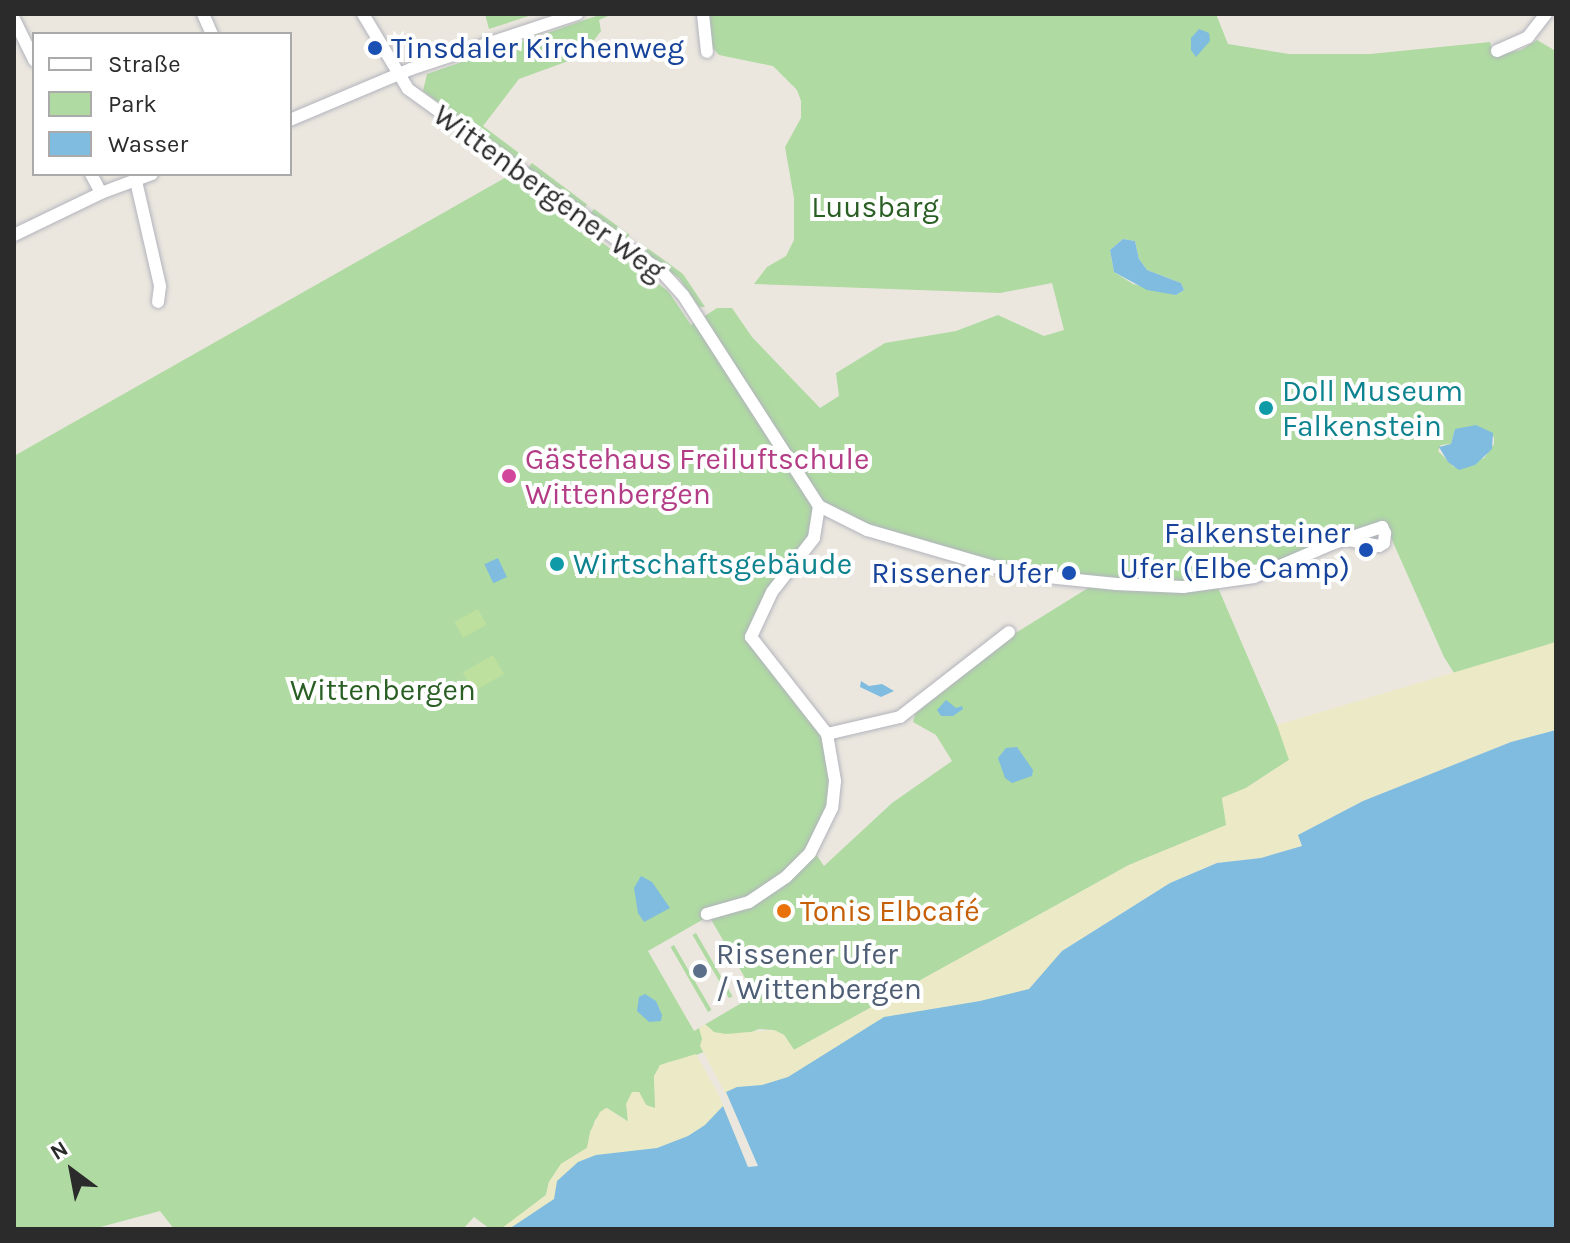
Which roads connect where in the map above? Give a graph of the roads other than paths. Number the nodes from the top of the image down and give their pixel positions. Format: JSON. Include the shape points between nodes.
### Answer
{"nodes":[{"id":1,"x":363,"y":14,"type":"edge"},
{"id":2,"x":577,"y":14,"type":"edge"},
{"id":3,"x":703,"y":14,"type":"edge"},
{"id":4,"x":1546,"y":14,"type":"edge"},
{"id":5,"x":14,"y":19,"type":"edge"},
{"id":6,"x":1497,"y":51,"type":"dead end"},
{"id":7,"x":707,"y":52,"type":"dead end"},
{"id":8,"x":32,"y":56,"type":"edge"},
{"id":9,"x":397,"y":77,"type":"junction"},
{"id":10,"x":292,"y":119,"type":"edge"},
{"id":11,"x":92,"y":176,"type":"edge"},
{"id":12,"x":147,"y":176,"type":"edge"},
{"id":13,"x":136,"y":181,"type":"junction"},
{"id":14,"x":101,"y":193,"type":"junction"},
{"id":15,"x":14,"y":235,"type":"edge"},
{"id":16,"x":158,"y":302,"type":"dead end"},
{"id":17,"x":819,"y":506,"type":"junction"},
{"id":18,"x":1348,"y":540,"type":"dead end"},
{"id":19,"x":1009,"y":632,"type":"dead end"},
{"id":20,"x":827,"y":734,"type":"junction"},
{"id":21,"x":707,"y":914,"type":"dead end"}],
"edges":[{"from":1,"to":9,"type":"street","name":"Wittenbergener Weg"},
{"from":2,"to":9,"type":"street"},
{"from":3,"to":7,"type":"street"},
{"from":4,"to":6,"type":"street","via":[[1528,37]]},
{"from":5,"to":8,"type":"street"},
{"from":9,"to":10,"type":"street"},
{"from":9,"to":17,"type":"street","name":"Wittenbergener Weg","via":[[663,273],[703,325]]},
{"from":11,"to":14,"type":"street"},
{"from":12,"to":13,"type":"street"},
{"from":13,"to":14,"type":"street"},
{"from":13,"to":16,"type":"street","via":[[160,286]]},
{"from":14,"to":15,"type":"street"},
{"from":17,"to":18,"type":"street","via":[[867,530],[1018,574],[1116,584],[1188,587],[1254,577]]},
{"from":17,"to":20,"type":"street","via":[[814,538],[772,592],[751,637]]},
{"from":19,"to":20,"type":"street","via":[[900,717]]},
{"from":20,"to":21,"type":"street","via":[[835,791],[829,817],[810,853],[759,897]]}]}
